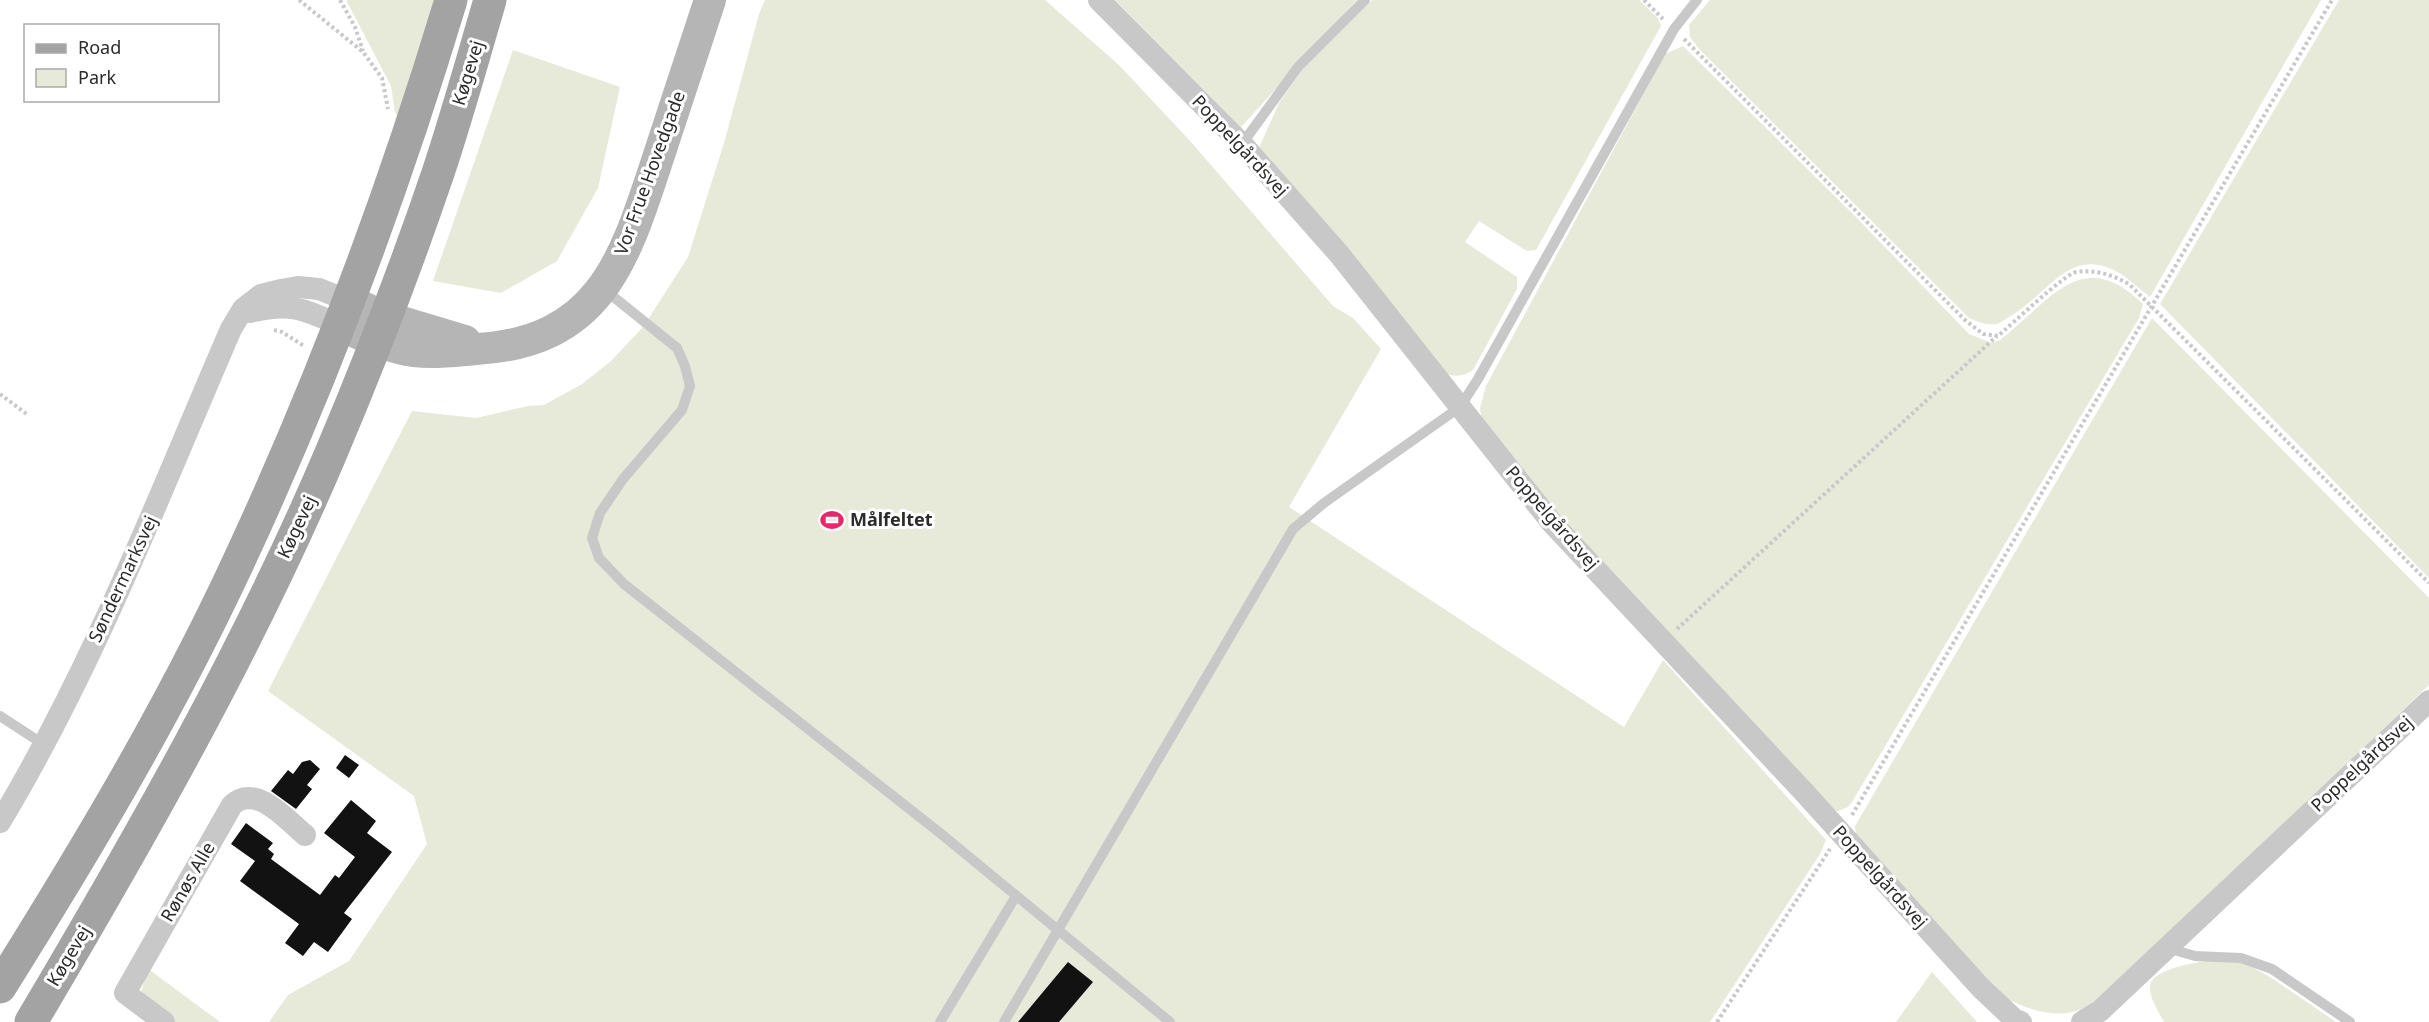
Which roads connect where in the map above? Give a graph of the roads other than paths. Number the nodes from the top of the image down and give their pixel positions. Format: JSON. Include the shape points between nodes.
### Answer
{"nodes":[{"id":1,"x":451,"y":0,"type":"edge"},
{"id":2,"x":490,"y":0,"type":"edge"},
{"id":3,"x":710,"y":0,"type":"edge"},
{"id":4,"x":1099,"y":0,"type":"edge"},
{"id":5,"x":1365,"y":0,"type":"edge"},
{"id":6,"x":1697,"y":0,"type":"edge"},
{"id":7,"x":1242,"y":144,"type":"junction"},
{"id":8,"x":603,"y":288,"type":"junction"},
{"id":9,"x":345,"y":313,"type":"junction"},
{"id":10,"x":381,"y":329,"type":"junction"},
{"id":11,"x":1460,"y":407,"type":"junction"},
{"id":12,"x":2429,"y":701,"type":"edge"},
{"id":13,"x":0,"y":716,"type":"edge"},
{"id":14,"x":43,"y":744,"type":"junction"},
{"id":15,"x":0,"y":822,"type":"edge"},
{"id":16,"x":305,"y":835,"type":"dead end"},
{"id":17,"x":1016,"y":896,"type":"junction"},
{"id":18,"x":1057,"y":930,"type":"junction"},
{"id":19,"x":2167,"y":948,"type":"junction"},
{"id":20,"x":0,"y":987,"type":"edge"},
{"id":21,"x":31,"y":1022,"type":"edge"},
{"id":22,"x":164,"y":1022,"type":"edge"},
{"id":23,"x":940,"y":1022,"type":"edge"},
{"id":24,"x":1004,"y":1022,"type":"edge"},
{"id":25,"x":1170,"y":1022,"type":"edge"},
{"id":26,"x":2020,"y":1022,"type":"edge"},
{"id":27,"x":2082,"y":1022,"type":"edge"},
{"id":28,"x":2350,"y":1022,"type":"edge"}],
"edges":[{"from":1,"to":9,"type":"main road","name":"Køgevej"},
{"from":2,"to":10,"type":"main road","name":"Køgevej","via":[[439,171]]},
{"from":3,"to":8,"type":"street","name":"Vor Frue Hovedgade","via":[[631,240]]},
{"from":4,"to":7,"type":"street","name":"Poppelgårdsvej"},
{"from":5,"to":7,"type":"lane","via":[[1298,67]]},
{"from":6,"to":11,"type":"lane","via":[[1674,29]]},
{"from":7,"to":11,"type":"street","name":"Poppelgårdsvej","via":[[1339,254]]},
{"from":8,"to":10,"type":"street","name":"Vor Frue Hovedgade","via":[[563,325],[517,344],[491,348]]},
{"from":8,"to":17,"type":"lane","via":[[677,348],[690,386],[682,410],[623,479],[600,513],[592,537],[599,558],[624,584]]},
{"from":9,"to":10,"type":"street","name":"Vor Frue Hovedgade"},
{"from":9,"to":14,"type":"street","name":"Søndermarksvej","via":[[285,306],[247,313],[231,329],[143,537]]},
{"from":9,"to":20,"type":"main road","name":"Køgevej","via":[[227,585],[161,714],[94,836]]},
{"from":10,"to":21,"type":"main road","name":"Køgevej","via":[[330,455],[261,606],[125,862]]},
{"from":11,"to":18,"type":"lane","via":[[1293,529]]},
{"from":11,"to":26,"type":"street","name":"Poppelgårdsvej","via":[[1552,523],[1981,988]]},
{"from":12,"to":19,"type":"street","name":"Poppelgårdsvej"},
{"from":13,"to":14,"type":"lane"},
{"from":14,"to":15,"type":"street","name":"Søndermarksvej"},
{"from":16,"to":22,"type":"street","name":"Rønøs Alle","via":[[268,804],[250,797],[240,798],[232,805],[124,993]]},
{"from":17,"to":18,"type":"lane"},
{"from":17,"to":23,"type":"lane"},
{"from":18,"to":24,"type":"lane"},
{"from":18,"to":25,"type":"lane"},
{"from":19,"to":27,"type":"street","name":"Poppelgårdsvej","via":[[2100,1011]]},
{"from":19,"to":28,"type":"lane","via":[[2195,956],[2241,958],[2272,969]]}]}
